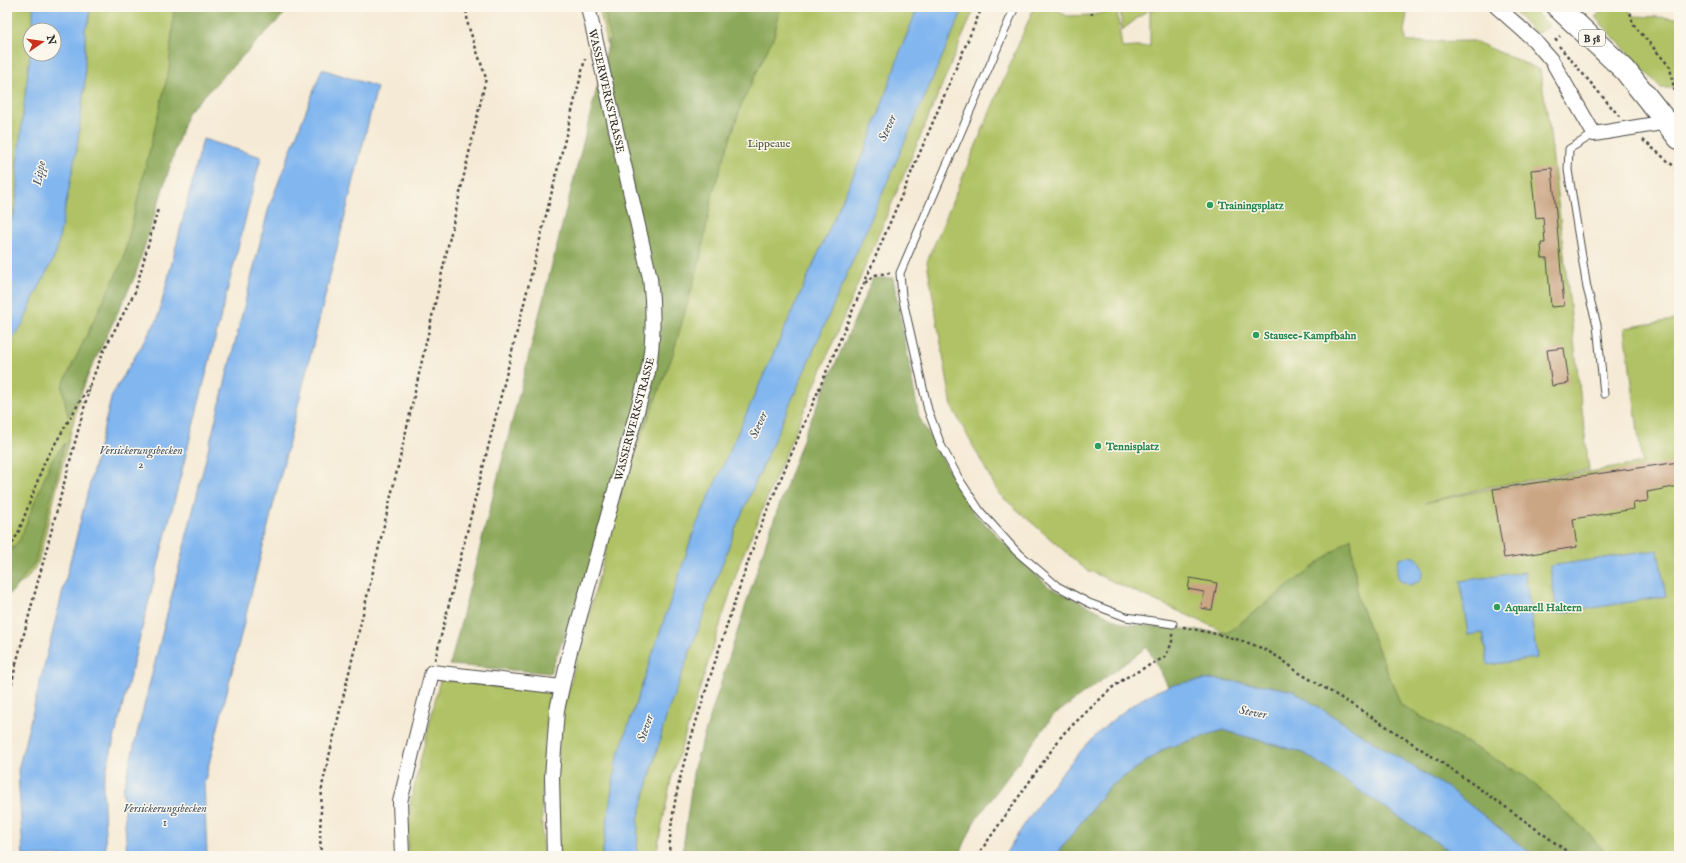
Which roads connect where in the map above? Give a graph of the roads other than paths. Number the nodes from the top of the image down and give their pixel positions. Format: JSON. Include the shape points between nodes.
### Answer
{"nodes":[{"id":1,"x":588,"y":7,"type":"edge"},
{"id":2,"x":1015,"y":7,"type":"edge"},
{"id":3,"x":1497,"y":7,"type":"edge"},
{"id":4,"x":1558,"y":7,"type":"edge"},
{"id":5,"x":1675,"y":126,"type":"edge"},
{"id":6,"x":1594,"y":134,"type":"junction"},
{"id":7,"x":1604,"y":394,"type":"dead end"},
{"id":8,"x":1173,"y":624,"type":"road end"},
{"id":9,"x":562,"y":688,"type":"junction"},
{"id":10,"x":402,"y":856,"type":"edge"},
{"id":11,"x":554,"y":856,"type":"edge"}],
"edges":[{"from":1,"to":9,"type":"street","name":"WASSERWERKSTRASSE","via":[[650,278],[654,333],[648,372]]},
{"from":2,"to":8,"type":"lane","via":[[900,273],[902,296],[928,410],[941,445],[959,479],[980,511],[1016,552],[1057,586],[1089,603],[1126,617]]},
{"from":3,"to":6,"type":"street","via":[[1534,40],[1552,61]]},
{"from":4,"to":5,"type":"main road","number":"B 58","via":[[1625,70]]},
{"from":5,"to":6,"type":"street"},
{"from":6,"to":7,"type":"lane","via":[[1569,149],[1568,170],[1587,288],[1597,325]]},
{"from":9,"to":10,"type":"street","via":[[432,672],[400,802]]},
{"from":9,"to":11,"type":"street","name":"WASSERWERKSTRASSE","via":[[552,755]]}]}
